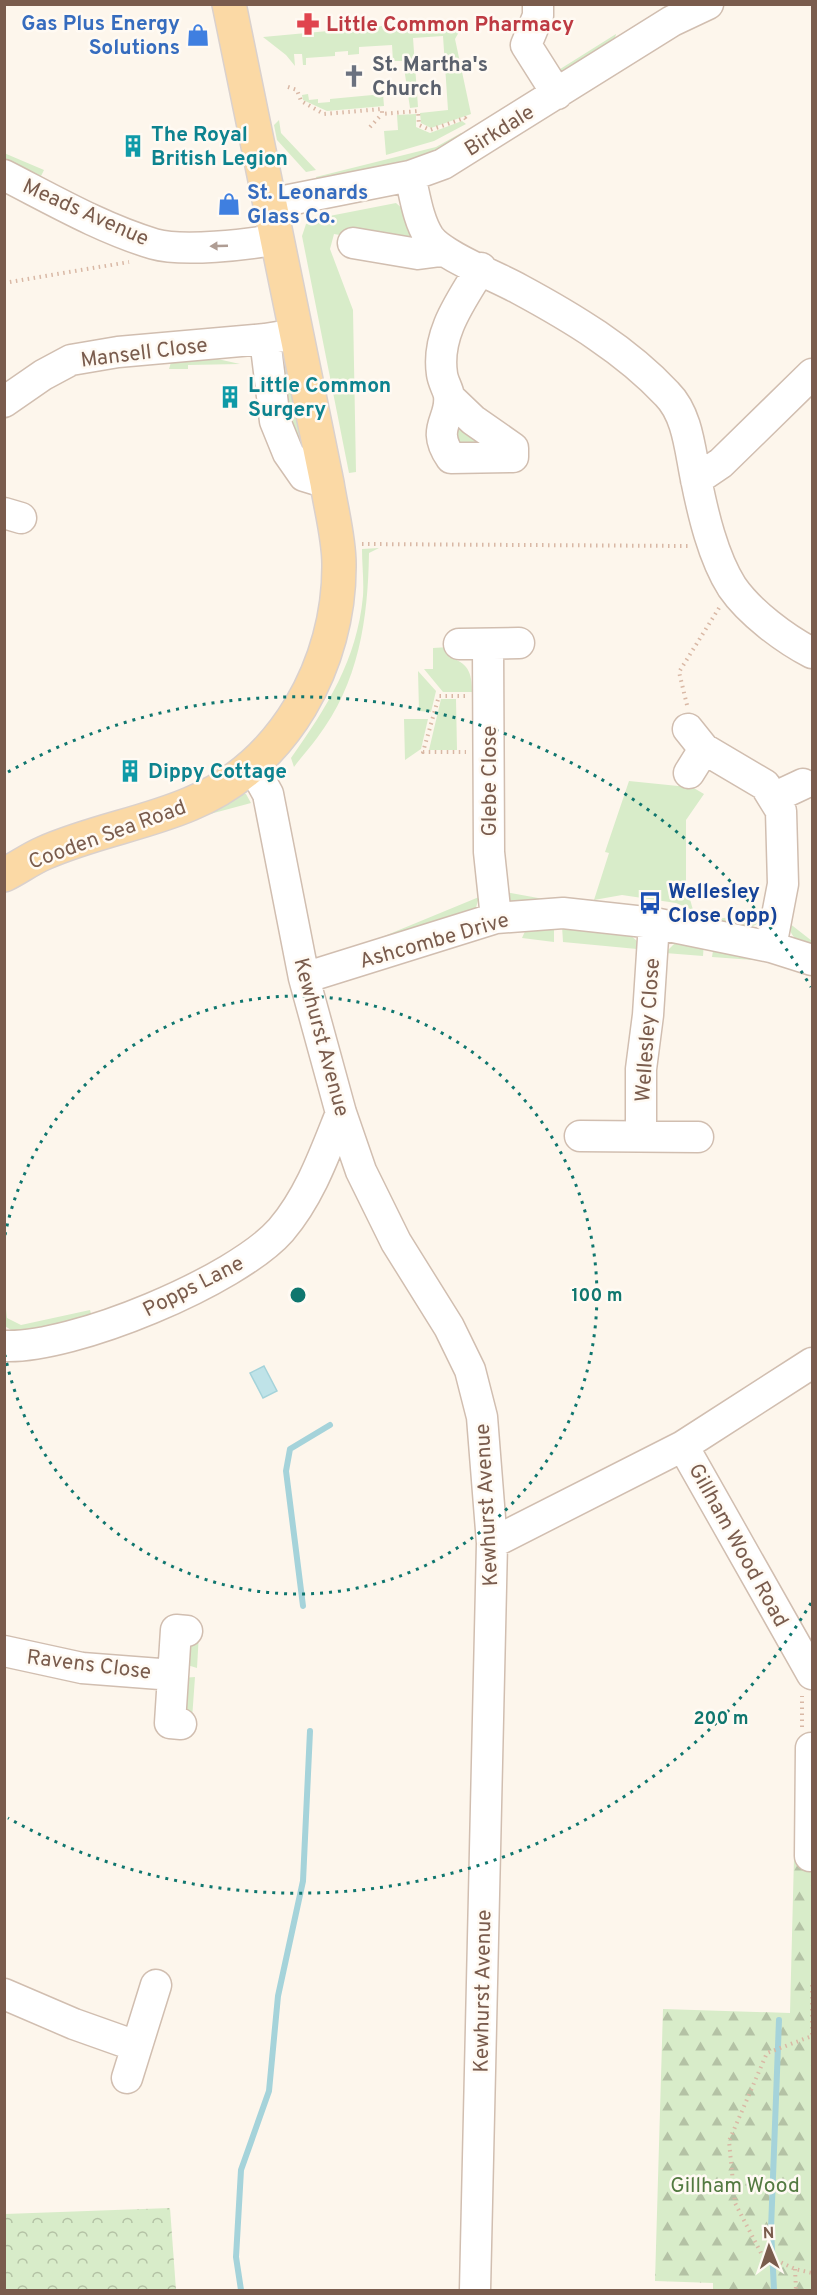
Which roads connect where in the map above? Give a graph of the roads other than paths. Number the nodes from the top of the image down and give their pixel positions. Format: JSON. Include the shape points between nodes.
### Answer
{"nodes":[{"id":1,"x":229,"y":4,"type":"edge"},
{"id":2,"x":538,"y":4,"type":"edge"},
{"id":3,"x":708,"y":4,"type":"edge"},
{"id":4,"x":557,"y":94,"type":"junction"},
{"id":5,"x":4,"y":175,"type":"edge"},
{"id":6,"x":410,"y":176,"type":"junction"},
{"id":7,"x":269,"y":204,"type":"junction"},
{"id":8,"x":277,"y":239,"type":"junction"},
{"id":9,"x":353,"y":243,"type":"dead end"},
{"id":10,"x":441,"y":250,"type":"junction"},
{"id":11,"x":481,"y":268,"type":"junction"},
{"id":12,"x":280,"y":336,"type":"junction"},
{"id":13,"x":813,"y":374,"type":"edge"},
{"id":14,"x":450,"y":398,"type":"dead end"},
{"id":15,"x":4,"y":402,"type":"edge"},
{"id":16,"x":696,"y":480,"type":"junction"},
{"id":17,"x":519,"y":643,"type":"dead end"},
{"id":18,"x":459,"y":644,"type":"dead end"},
{"id":19,"x":488,"y":644,"type":"junction"},
{"id":20,"x":813,"y":653,"type":"edge"},
{"id":21,"x":694,"y":750,"type":"road end"},
{"id":22,"x":252,"y":765,"type":"junction"},
{"id":23,"x":803,"y":784,"type":"dead end"},
{"id":24,"x":773,"y":798,"type":"junction"},
{"id":25,"x":4,"y":875,"type":"edge"},
{"id":26,"x":495,"y":918,"type":"junction"},
{"id":27,"x":654,"y":923,"type":"junction"},
{"id":28,"x":771,"y":947,"type":"junction"},
{"id":29,"x":813,"y":960,"type":"edge"},
{"id":30,"x":304,"y":978,"type":"junction"},
{"id":31,"x":341,"y":1113,"type":"junction"},
{"id":32,"x":580,"y":1136,"type":"dead end"},
{"id":33,"x":641,"y":1136,"type":"junction"},
{"id":34,"x":698,"y":1137,"type":"dead end"},
{"id":35,"x":4,"y":1346,"type":"edge"},
{"id":36,"x":811,"y":1364,"type":"edge"},
{"id":37,"x":683,"y":1446,"type":"junction"},
{"id":38,"x":492,"y":1544,"type":"junction"},
{"id":39,"x":187,"y":1631,"type":"dead end"},
{"id":40,"x":4,"y":1651,"type":"edge"},
{"id":41,"x":807,"y":1666,"type":"edge"},
{"id":42,"x":173,"y":1675,"type":"junction"},
{"id":43,"x":181,"y":1724,"type":"dead end"},
{"id":44,"x":811,"y":1748,"type":"edge"},
{"id":45,"x":812,"y":1789,"type":"edge"},
{"id":46,"x":810,"y":1856,"type":"dead end"},
{"id":47,"x":156,"y":1985,"type":"dead end"},
{"id":48,"x":4,"y":1994,"type":"edge"},
{"id":49,"x":136,"y":2046,"type":"junction"},
{"id":50,"x":127,"y":2078,"type":"dead end"},
{"id":51,"x":475,"y":2290,"type":"edge"}],
"edges":[{"from":1,"to":7,"type":"main road","name":"Cooden Sea Road"},
{"from":2,"to":4,"type":"street","via":[[538,16],[526,45]]},
{"from":3,"to":4,"type":"street","name":"Birkdale","via":[[672,21]]},
{"from":4,"to":6,"type":"street","name":"Birkdale","via":[[443,164]]},
{"from":8,"to":5,"type":"street","name":"Meads Avenue","one_way":true,"via":[[218,247],[156,244],[83,216]]},
{"from":6,"to":7,"type":"street","name":"Birkdale"},
{"from":6,"to":10,"type":"street","via":[[422,221]]},
{"from":7,"to":8,"type":"main road","name":"Cooden Sea Road"},
{"from":8,"to":12,"type":"main road","name":"Cooden Sea Road"},
{"from":9,"to":10,"type":"street","via":[[418,254]]},
{"from":10,"to":11,"type":"street"},
{"from":11,"to":14,"type":"street","via":[[453,313],[441,348],[442,375]]},
{"from":11,"to":16,"type":"street","via":[[579,323],[645,372],[670,396],[688,436]]},
{"from":12,"to":15,"type":"street","name":"Mansell Close","via":[[71,360]]},
{"from":12,"to":22,"type":"main road","name":"Cooden Sea Road","via":[[327,483],[339,562],[337,608],[326,655],[286,731]]},
{"from":13,"to":16,"type":"street","via":[[721,463]]},
{"from":16,"to":20,"type":"street","via":[[714,546],[732,587],[759,615]]},
{"from":17,"to":19,"type":"street"},
{"from":18,"to":19,"type":"street"},
{"from":19,"to":26,"type":"street","name":"Glebe Close","via":[[489,852]]},
{"from":21,"to":24,"type":"street","via":[[765,784]]},
{"from":22,"to":25,"type":"main road","name":"Cooden Sea Road","via":[[221,789],[190,804],[44,853]]},
{"from":22,"to":30,"type":"street","name":"Kewhurst Avenue","via":[[268,794]]},
{"from":23,"to":24,"type":"street"},
{"from":24,"to":28,"type":"street","via":[[781,811],[783,884]]},
{"from":26,"to":27,"type":"street","name":"Ashcombe Drive","via":[[563,914]]},
{"from":26,"to":30,"type":"street","name":"Ashcombe Drive"},
{"from":27,"to":28,"type":"street","name":"Ashcombe Drive"},
{"from":27,"to":33,"type":"street","name":"Wellesley Close","via":[[641,1069]]},
{"from":28,"to":29,"type":"street","name":"Ashcombe Drive"},
{"from":30,"to":31,"type":"street","name":"Kewhurst Avenue"},
{"from":31,"to":35,"type":"street","name":"Popps Lane","via":[[314,1179],[281,1230],[249,1258],[138,1314],[76,1336],[25,1347]]},
{"from":31,"to":38,"type":"street","name":"Kewhurst Avenue","via":[[361,1171],[396,1242],[449,1327],[470,1370],[482,1417]]},
{"from":32,"to":33,"type":"street"},
{"from":33,"to":34,"type":"street"},
{"from":36,"to":37,"type":"street","name":"Gillham Wood Road"},
{"from":37,"to":38,"type":"street","name":"Gillham Wood Road"},
{"from":37,"to":41,"type":"street","name":"Gillham Wood Road"},
{"from":38,"to":51,"type":"street","name":"Kewhurst Avenue"},
{"from":39,"to":42,"type":"street","name":"Ravens Close","via":[[176,1630]]},
{"from":40,"to":42,"type":"street","name":"Ravens Close","via":[[82,1668]]},
{"from":42,"to":43,"type":"street","name":"Ravens Close","via":[[170,1723]]},
{"from":44,"to":45,"type":"street"},
{"from":45,"to":46,"type":"street"},
{"from":47,"to":49,"type":"street"},
{"from":48,"to":49,"type":"street"},
{"from":49,"to":50,"type":"street"}]}
